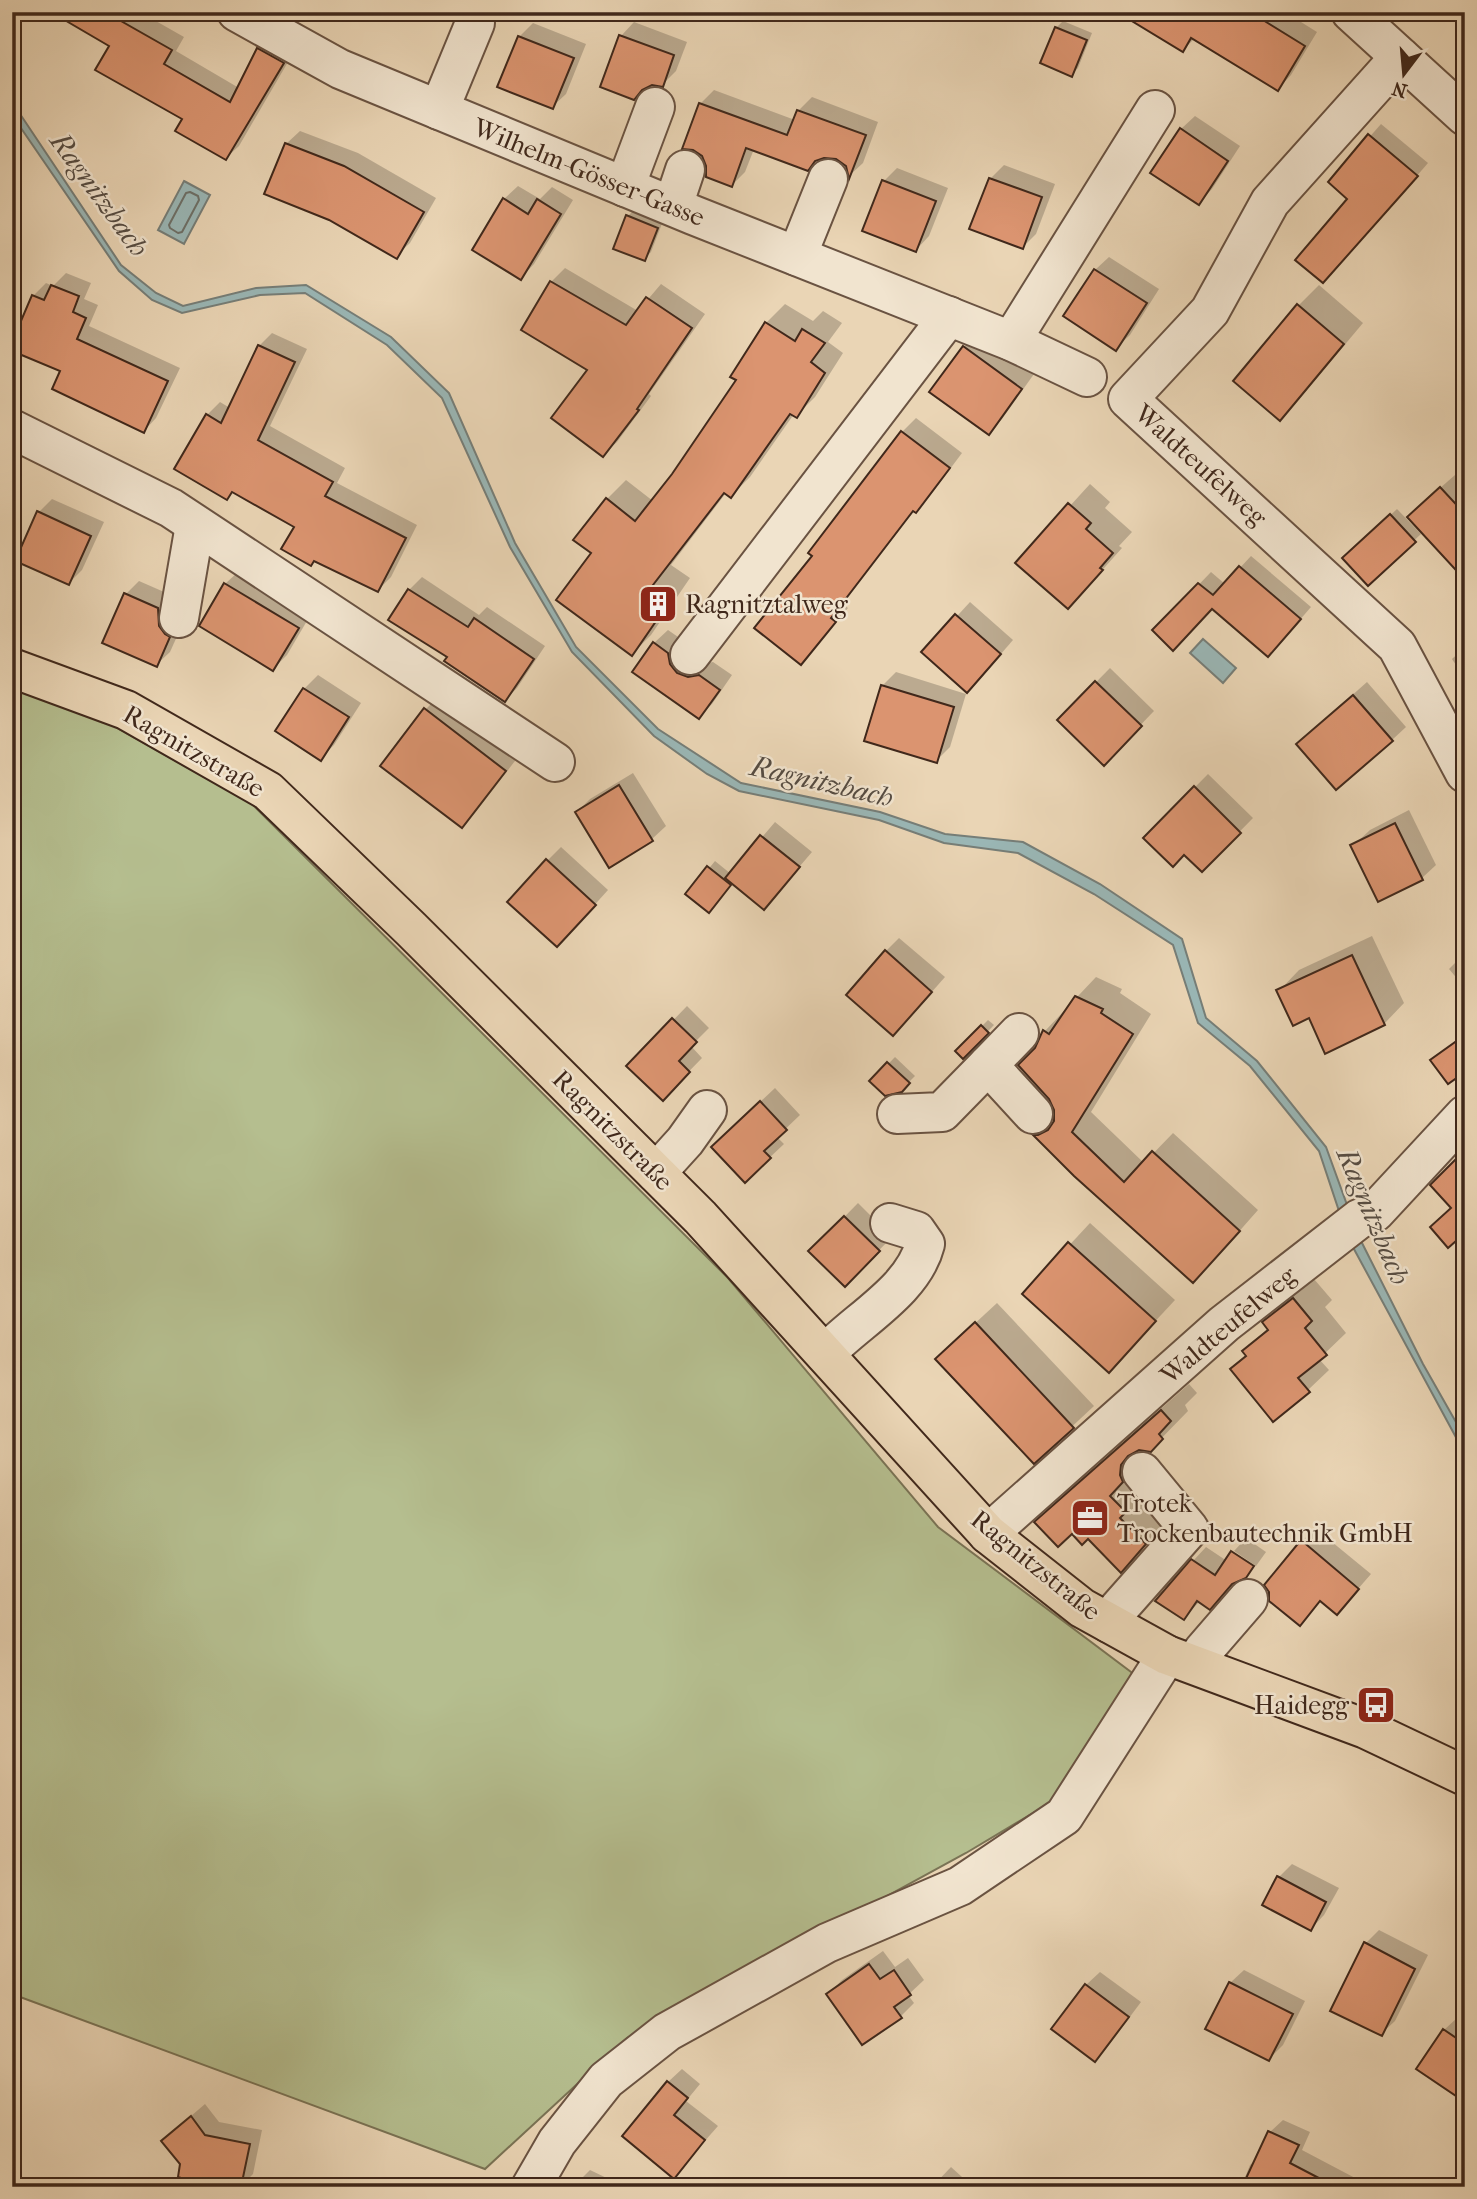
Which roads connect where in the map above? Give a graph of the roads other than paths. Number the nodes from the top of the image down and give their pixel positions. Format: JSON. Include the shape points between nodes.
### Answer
{"nodes":[{"id":1,"x":236,"y":12,"type":"edge"},
{"id":2,"x":1351,"y":12,"type":"edge"},
{"id":3,"x":475,"y":23,"type":"dead end"},
{"id":4,"x":1400,"y":57,"type":"junction"},
{"id":5,"x":655,"y":107,"type":"dead end"},
{"id":6,"x":439,"y":110,"type":"junction"},
{"id":7,"x":1155,"y":110,"type":"dead end"},
{"id":8,"x":1465,"y":116,"type":"edge"},
{"id":9,"x":685,"y":170,"type":"dead end"},
{"id":10,"x":828,"y":179,"type":"dead end"},
{"id":11,"x":625,"y":187,"type":"junction"},
{"id":12,"x":673,"y":206,"type":"junction"},
{"id":13,"x":797,"y":256,"type":"junction"},
{"id":14,"x":949,"y":316,"type":"junction"},
{"id":15,"x":1011,"y":341,"type":"junction"},
{"id":16,"x":1087,"y":377,"type":"dead end"},
{"id":17,"x":12,"y":429,"type":"edge"},
{"id":18,"x":195,"y":524,"type":"junction"},
{"id":19,"x":179,"y":618,"type":"dead end"},
{"id":20,"x":690,"y":655,"type":"dead end"},
{"id":21,"x":12,"y":668,"type":"edge"},
{"id":22,"x":555,"y":762,"type":"dead end"},
{"id":23,"x":1465,"y":773,"type":"edge"},
{"id":24,"x":1019,"y":1033,"type":"dead end"},
{"id":25,"x":988,"y":1065,"type":"junction"},
{"id":26,"x":707,"y":1110,"type":"dead end"},
{"id":27,"x":897,"y":1114,"type":"dead end"},
{"id":28,"x":1033,"y":1114,"type":"dead end"},
{"id":29,"x":1465,"y":1115,"type":"edge"},
{"id":30,"x":656,"y":1173,"type":"junction"},
{"id":31,"x":890,"y":1223,"type":"dead end"},
{"id":32,"x":825,"y":1354,"type":"junction"},
{"id":33,"x":1142,"y":1472,"type":"dead end"},
{"id":34,"x":988,"y":1534,"type":"junction"},
{"id":35,"x":1248,"y":1599,"type":"dead end"},
{"id":36,"x":1110,"y":1623,"type":"junction"},
{"id":37,"x":1185,"y":1653,"type":"junction"},
{"id":38,"x":1463,"y":1771,"type":"edge"},
{"id":39,"x":531,"y":2187,"type":"edge"}],
"edges":[{"from":1,"to":6,"type":"street","name":"Wilhelm-Gösser-Gasse","via":[[341,69]]},
{"from":2,"to":4,"type":"street"},
{"from":3,"to":6,"type":"street"},
{"from":4,"to":8,"type":"street"},
{"from":4,"to":23,"type":"street","name":"Waldteufelweg","via":[[1270,202],[1210,311],[1128,399],[1397,646]]},
{"from":5,"to":11,"type":"street"},
{"from":6,"to":11,"type":"street","name":"Wilhelm-Gösser-Gasse"},
{"from":7,"to":15,"type":"street"},
{"from":9,"to":12,"type":"street"},
{"from":10,"to":13,"type":"street"},
{"from":11,"to":12,"type":"street","name":"Wilhelm-Gösser-Gasse"},
{"from":12,"to":13,"type":"street","name":"Wilhelm-Gösser-Gasse"},
{"from":13,"to":14,"type":"street","name":"Wilhelm-Gösser-Gasse"},
{"from":14,"to":15,"type":"street","name":"Wilhelm-Gösser-Gasse"},
{"from":14,"to":20,"type":"street"},
{"from":15,"to":16,"type":"street","name":"Wilhelm-Gösser-Gasse"},
{"from":17,"to":18,"type":"street"},
{"from":18,"to":19,"type":"street"},
{"from":18,"to":22,"type":"street"},
{"from":21,"to":30,"type":"main road","name":"Ragnitzstraße","via":[[126,710],[268,791]]},
{"from":24,"to":25,"type":"street"},
{"from":25,"to":27,"type":"street","via":[[942,1112]]},
{"from":25,"to":28,"type":"street"},
{"from":26,"to":30,"type":"street"},
{"from":29,"to":34,"type":"street","name":"Waldteufelweg","via":[[1375,1212],[1224,1324]]},
{"from":30,"to":32,"type":"main road","name":"Ragnitzstraße"},
{"from":31,"to":32,"type":"street","via":[[916,1231],[926,1244],[921,1260],[903,1284]]},
{"from":32,"to":34,"type":"main road","name":"Ragnitzstraße"},
{"from":33,"to":36,"type":"street","via":[[1188,1529]]},
{"from":34,"to":36,"type":"main road","name":"Ragnitzstraße","via":[[1082,1608]]},
{"from":35,"to":37,"type":"street"},
{"from":36,"to":37,"type":"main road","name":"Ragnitzstraße"},
{"from":37,"to":38,"type":"main road","name":"Ragnitzstraße"},
{"from":37,"to":39,"type":"street","via":[[1064,1816],[960,1886],[827,1943],[667,2032],[606,2080],[557,2142]]}]}
